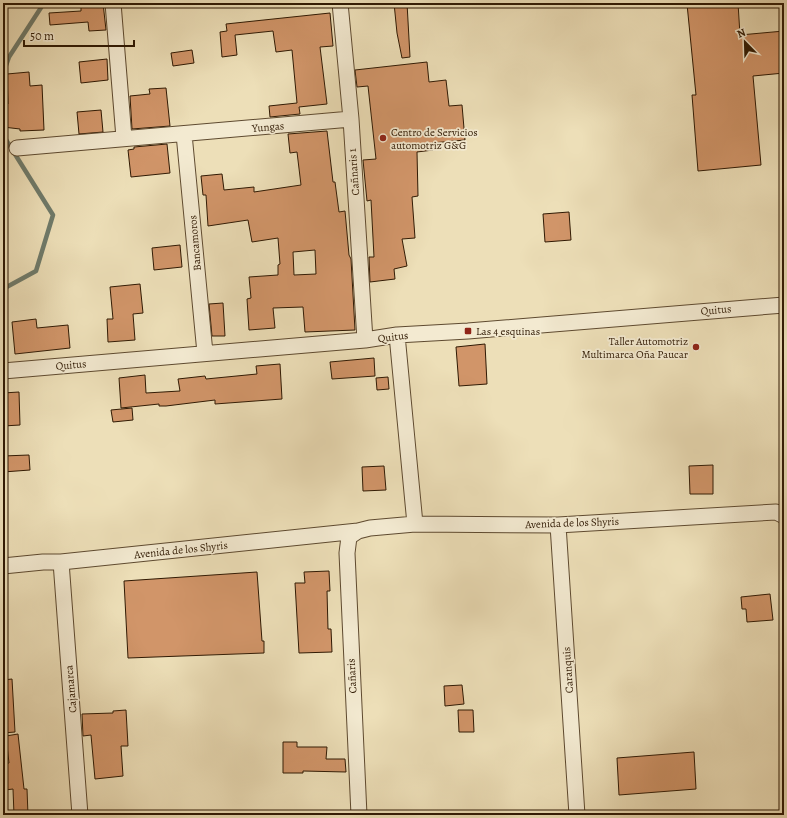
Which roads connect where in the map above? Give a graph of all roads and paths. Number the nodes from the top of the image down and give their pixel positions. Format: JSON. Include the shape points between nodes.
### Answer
{"nodes":[{"id":1,"x":113,"y":3,"type":"edge"},
{"id":2,"x":340,"y":3,"type":"edge"},
{"id":3,"x":351,"y":119,"type":"junction"},
{"id":4,"x":184,"y":134,"type":"junction"},
{"id":5,"x":124,"y":138,"type":"junction"},
{"id":6,"x":17,"y":148,"type":"dead end"},
{"id":7,"x":784,"y":305,"type":"edge"},
{"id":8,"x":396,"y":335,"type":"junction"},
{"id":9,"x":366,"y":340,"type":"junction"},
{"id":10,"x":205,"y":353,"type":"junction"},
{"id":11,"x":3,"y":371,"type":"edge"},
{"id":12,"x":784,"y":516,"type":"edge"},
{"id":13,"x":415,"y":524,"type":"junction"},
{"id":14,"x":558,"y":525,"type":"junction"},
{"id":15,"x":354,"y":534,"type":"junction"},
{"id":16,"x":61,"y":562,"type":"junction"},
{"id":17,"x":3,"y":566,"type":"edge"},
{"id":18,"x":80,"y":815,"type":"edge"},
{"id":19,"x":359,"y":815,"type":"edge"},
{"id":20,"x":577,"y":815,"type":"edge"}],
"edges":[{"from":1,"to":5,"type":"street"},
{"from":2,"to":3,"type":"street","name":"Cañnaris 1"},
{"from":3,"to":4,"type":"street","name":"Yungas"},
{"from":3,"to":9,"type":"street","name":"Cañnaris 1"},
{"from":4,"to":5,"type":"street","name":"Yungas"},
{"from":4,"to":10,"type":"street","name":"Bancamoros"},
{"from":5,"to":6,"type":"street","name":"Yungas"},
{"from":7,"to":8,"type":"street","name":"Quitus","via":[[476,331]]},
{"from":8,"to":9,"type":"street","name":"Quitus"},
{"from":8,"to":13,"type":"street"},
{"from":9,"to":10,"type":"street","name":"Quitus"},
{"from":10,"to":11,"type":"street","name":"Quitus"},
{"from":12,"to":14,"type":"street","name":"Avenida de los Shyris","via":[[776,512]]},
{"from":13,"to":14,"type":"street","name":"Avenida de los Shyris"},
{"from":13,"to":15,"type":"street","name":"Avenida de los Shyris"},
{"from":14,"to":20,"type":"street","name":"Caranquis"},
{"from":15,"to":16,"type":"street","name":"Avenida de los Shyris"},
{"from":15,"to":19,"type":"street","name":"Cañaris","via":[[346,553]]},
{"from":16,"to":17,"type":"street","name":"Avenida de los Shyris"},
{"from":16,"to":18,"type":"street","name":"Cajamarca"}]}
